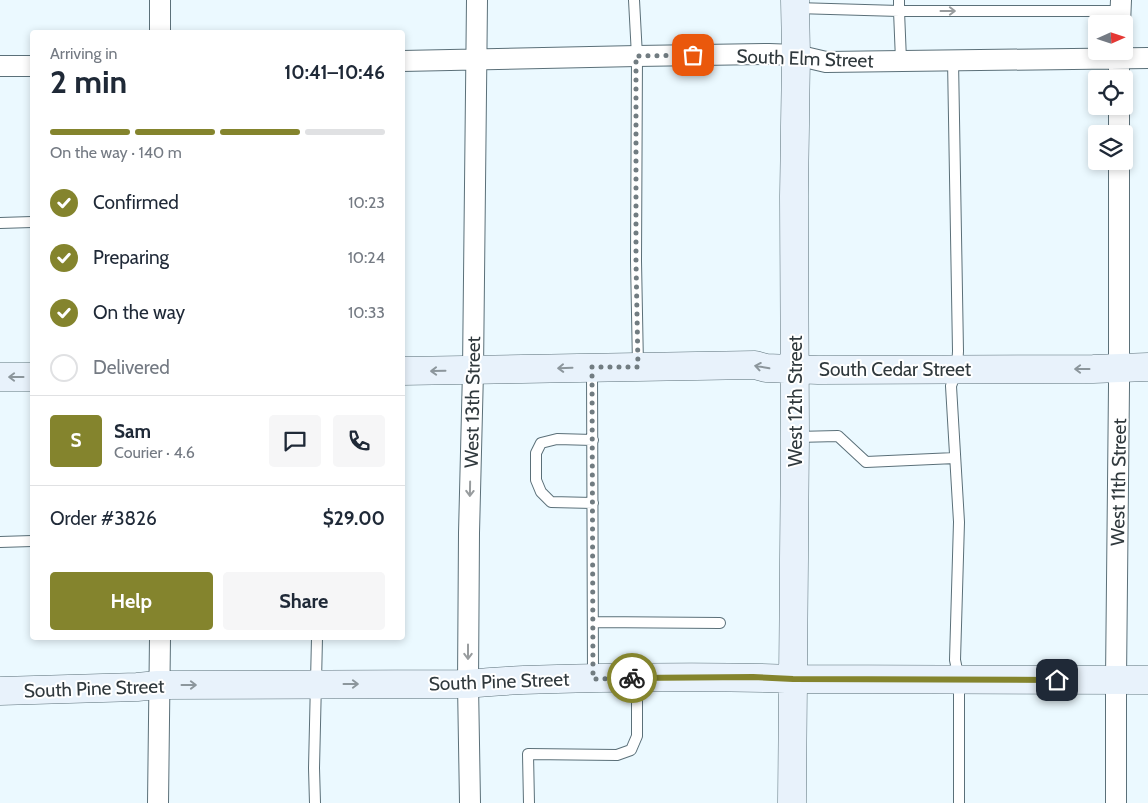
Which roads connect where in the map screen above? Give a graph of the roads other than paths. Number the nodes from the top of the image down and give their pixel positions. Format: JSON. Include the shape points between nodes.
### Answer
{"nodes":[{"id":1,"x":160,"y":0,"type":"edge"},
{"id":2,"x":477,"y":0,"type":"edge"},
{"id":3,"x":634,"y":0,"type":"edge"},
{"id":4,"x":899,"y":0,"type":"edge"},
{"id":5,"x":795,"y":4,"type":"edge"},
{"id":6,"x":899,"y":11,"type":"junction"},
{"id":7,"x":1120,"y":12,"type":"edge"},
{"id":8,"x":160,"y":30,"type":"edge"},
{"id":9,"x":796,"y":55,"type":"junction"},
{"id":10,"x":636,"y":56,"type":"junction"},
{"id":11,"x":1088,"y":56,"type":"edge"},
{"id":12,"x":1133,"y":56,"type":"edge"},
{"id":13,"x":1148,"y":58,"type":"edge"},
{"id":14,"x":476,"y":59,"type":"junction"},
{"id":15,"x":901,"y":60,"type":"junction"},
{"id":16,"x":953,"y":60,"type":"junction"},
{"id":17,"x":405,"y":61,"type":"edge"},
{"id":18,"x":0,"y":66,"type":"edge"},
{"id":19,"x":30,"y":66,"type":"edge"},
{"id":20,"x":1119,"y":170,"type":"edge"},
{"id":21,"x":30,"y":222,"type":"edge"},
{"id":22,"x":0,"y":223,"type":"edge"},
{"id":23,"x":592,"y":367,"type":"junction"},
{"id":24,"x":638,"y":367,"type":"junction"},
{"id":25,"x":1148,"y":367,"type":"edge"},
{"id":26,"x":795,"y":368,"type":"junction"},
{"id":27,"x":1119,"y":368,"type":"junction"},
{"id":28,"x":957,"y":369,"type":"junction"},
{"id":29,"x":473,"y":371,"type":"junction"},
{"id":30,"x":405,"y":372,"type":"edge"},
{"id":31,"x":0,"y":377,"type":"edge"},
{"id":32,"x":30,"y":377,"type":"edge"},
{"id":33,"x":795,"y":437,"type":"junction"},
{"id":34,"x":593,"y":440,"type":"junction"},
{"id":35,"x":955,"y":458,"type":"junction"},
{"id":36,"x":593,"y":503,"type":"junction"},
{"id":37,"x":30,"y":541,"type":"edge"},
{"id":38,"x":0,"y":542,"type":"edge"},
{"id":39,"x":593,"y":622,"type":"junction"},
{"id":40,"x":720,"y":622,"type":"dead end"},
{"id":41,"x":160,"y":640,"type":"edge"},
{"id":42,"x":317,"y":640,"type":"edge"},
{"id":43,"x":637,"y":678,"type":"junction"},
{"id":44,"x":593,"y":679,"type":"junction"},
{"id":45,"x":793,"y":679,"type":"junction"},
{"id":46,"x":959,"y":679,"type":"junction"},
{"id":47,"x":1116,"y":680,"type":"junction"},
{"id":48,"x":1148,"y":680,"type":"edge"},
{"id":49,"x":468,"y":684,"type":"junction"},
{"id":50,"x":158,"y":685,"type":"junction"},
{"id":51,"x":317,"y":685,"type":"junction"},
{"id":52,"x":0,"y":691,"type":"edge"},
{"id":53,"x":158,"y":803,"type":"edge"},
{"id":54,"x":315,"y":803,"type":"edge"},
{"id":55,"x":470,"y":803,"type":"edge"},
{"id":56,"x":529,"y":803,"type":"edge"},
{"id":57,"x":792,"y":803,"type":"edge"},
{"id":58,"x":959,"y":803,"type":"edge"},
{"id":59,"x":1116,"y":803,"type":"edge"}],
"edges":[{"from":1,"to":8,"type":"street"},
{"from":2,"to":14,"type":"street","name":"West 13th Street"},
{"from":3,"to":10,"type":"lane"},
{"from":4,"to":6,"type":"lane"},
{"from":5,"to":6,"type":"lane"},
{"from":5,"to":9,"type":"main road","name":"West 12th Street"},
{"from":6,"to":7,"type":"lane","one_way":true},
{"from":6,"to":15,"type":"lane"},
{"from":9,"to":10,"type":"street","name":"South Elm Street"},
{"from":9,"to":15,"type":"street","name":"South Elm Street","via":[[826,62]]},
{"from":9,"to":26,"type":"main road","name":"West 12th Street"},
{"from":10,"to":14,"type":"street","name":"South Elm Street"},
{"from":10,"to":24,"type":"lane"},
{"from":11,"to":16,"type":"street","name":"South Elm Street"},
{"from":12,"to":13,"type":"street","name":"South Elm Street"},
{"from":14,"to":17,"type":"street","name":"South Elm Street"},
{"from":14,"to":29,"type":"street","name":"West 13th Street"},
{"from":15,"to":16,"type":"street","name":"South Elm Street"},
{"from":16,"to":28,"type":"lane"},
{"from":18,"to":19,"type":"street"},
{"from":20,"to":27,"type":"street","name":"West 11th Street"},
{"from":21,"to":22,"type":"lane"},
{"from":23,"to":24,"type":"main road","name":"South Cedar Street"},
{"from":23,"to":29,"type":"main road","name":"South Cedar Street","one_way":true},
{"from":23,"to":34,"type":"lane"},
{"from":26,"to":24,"type":"main road","name":"South Cedar Street","one_way":true,"via":[[755,365]]},
{"from":25,"to":27,"type":"main road","name":"South Cedar Street"},
{"from":26,"to":28,"type":"main road","name":"South Cedar Street"},
{"from":26,"to":33,"type":"main road","name":"West 12th Street"},
{"from":27,"to":28,"type":"main road","name":"South Cedar Street","one_way":true},
{"from":27,"to":47,"type":"street","name":"West 11th Street"},
{"from":28,"to":35,"type":"lane","via":[[951,386]]},
{"from":29,"to":30,"type":"main road","name":"South Cedar Street","one_way":true},
{"from":29,"to":49,"type":"street","name":"West 13th Street","one_way":true},
{"from":32,"to":31,"type":"main road","one_way":true},
{"from":33,"to":35,"type":"lane","via":[[838,436],[866,462]]},
{"from":33,"to":45,"type":"main road","name":"West 12th Street"},
{"from":34,"to":36,"type":"lane"},
{"from":34,"to":36,"type":"lane","via":[[541,442],[536,453],[536,480],[541,492],[552,502]]},
{"from":35,"to":46,"type":"lane","via":[[959,522],[955,660]]},
{"from":36,"to":39,"type":"lane"},
{"from":37,"to":38,"type":"lane"},
{"from":39,"to":40,"type":"lane"},
{"from":39,"to":44,"type":"lane"},
{"from":41,"to":50,"type":"street"},
{"from":42,"to":51,"type":"lane"},
{"from":43,"to":44,"type":"main road","name":"South Pine Street"},
{"from":43,"to":45,"type":"main road","name":"South Pine Street"},
{"from":43,"to":56,"type":"lane","via":[[637,736],[631,750],[617,755],[528,754]]},
{"from":44,"to":49,"type":"main road","name":"South Pine Street","via":[[500,680]]},
{"from":45,"to":46,"type":"main road","name":"South Pine Street"},
{"from":45,"to":57,"type":"main road","name":"West 12th Street"},
{"from":46,"to":47,"type":"main road","name":"South Pine Street"},
{"from":46,"to":58,"type":"lane"},
{"from":47,"to":48,"type":"main road","name":"South Pine Street"},
{"from":47,"to":59,"type":"street","name":"West 11th Street"},
{"from":51,"to":49,"type":"main road","name":"South Pine Street","one_way":true},
{"from":49,"to":55,"type":"street","name":"West 13th Street"},
{"from":50,"to":51,"type":"main road","name":"South Pine Street","one_way":true},
{"from":50,"to":52,"type":"main road","name":"South Pine Street"},
{"from":50,"to":53,"type":"street"},
{"from":51,"to":54,"type":"lane"}]}
